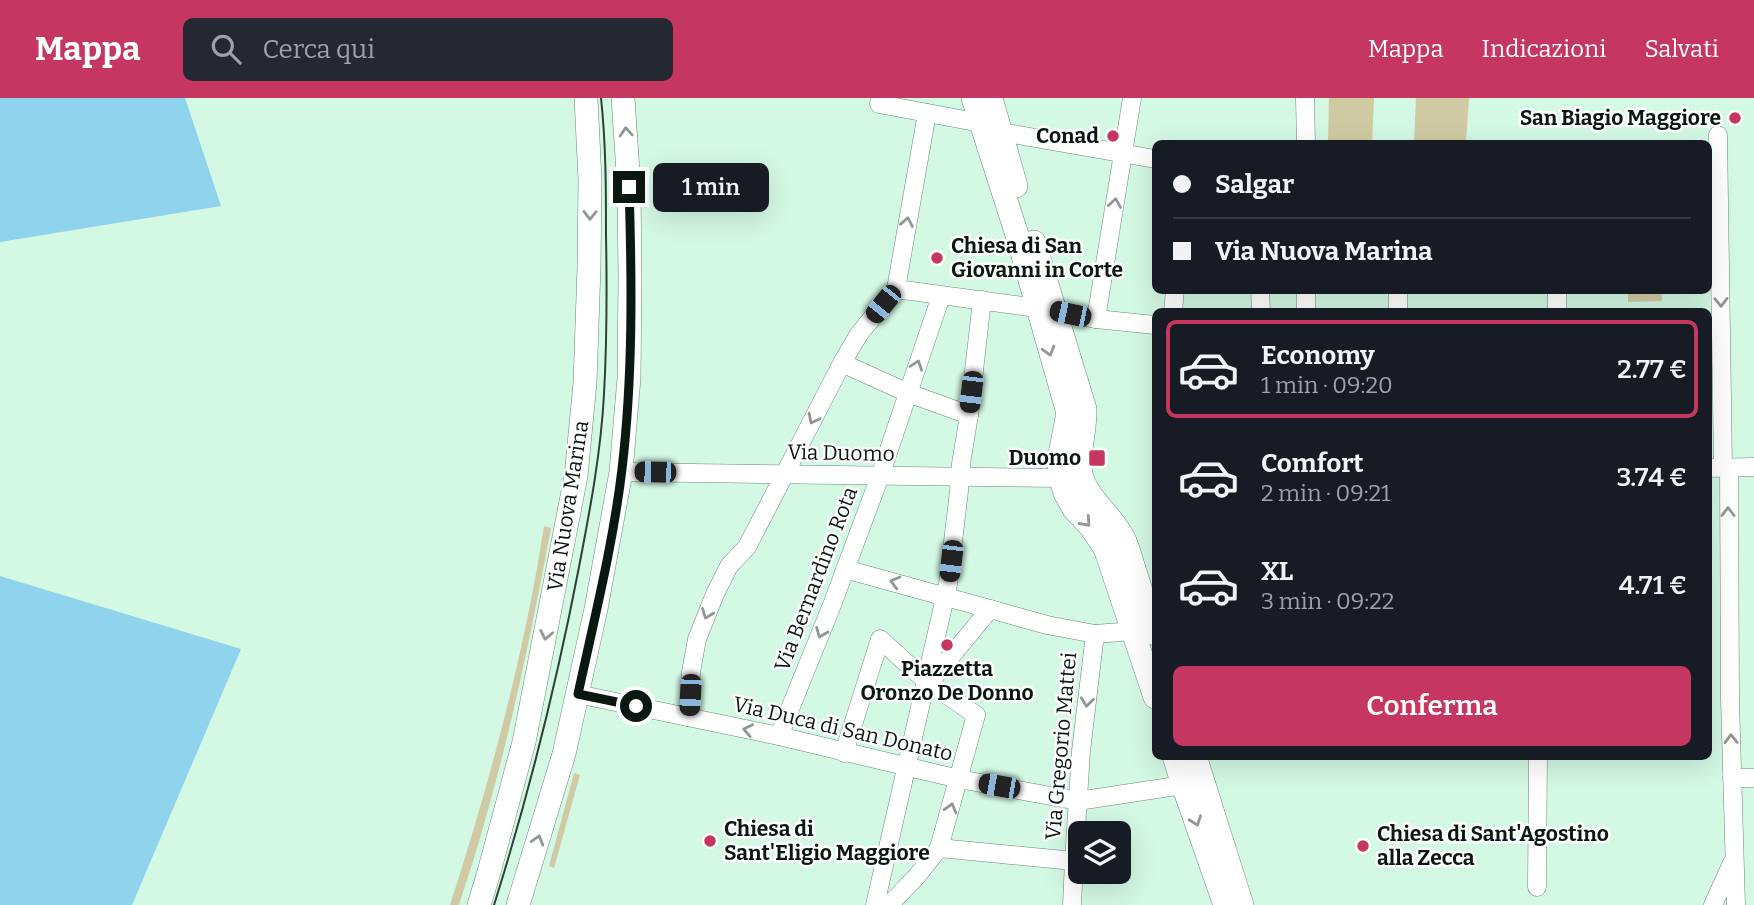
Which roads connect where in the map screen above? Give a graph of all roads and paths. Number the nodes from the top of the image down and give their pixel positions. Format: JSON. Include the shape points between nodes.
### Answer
{"nodes":[{"id":1,"x":586,"y":98,"type":"edge"},
{"id":2,"x":623,"y":98,"type":"edge"},
{"id":3,"x":973,"y":98,"type":"edge"},
{"id":4,"x":991,"y":98,"type":"edge"},
{"id":5,"x":1132,"y":98,"type":"edge"},
{"id":6,"x":1305,"y":98,"type":"edge"},
{"id":7,"x":880,"y":101,"type":"edge"},
{"id":8,"x":927,"y":113,"type":"junction"},
{"id":9,"x":991,"y":127,"type":"junction"},
{"id":10,"x":1718,"y":135,"type":"dead end"},
{"id":11,"x":1306,"y":140,"type":"edge"},
{"id":12,"x":1123,"y":154,"type":"junction"},
{"id":13,"x":1152,"y":159,"type":"edge"},
{"id":14,"x":1714,"y":198,"type":"edge"},
{"id":15,"x":895,"y":289,"type":"junction"},
{"id":16,"x":941,"y":296,"type":"junction"},
{"id":17,"x":982,"y":300,"type":"junction"},
{"id":18,"x":1046,"y":309,"type":"junction"},
{"id":19,"x":1096,"y":319,"type":"junction"},
{"id":20,"x":1152,"y":325,"type":"edge"},
{"id":21,"x":842,"y":363,"type":"junction"},
{"id":22,"x":908,"y":393,"type":"junction"},
{"id":23,"x":1077,"y":411,"type":"junction"},
{"id":24,"x":969,"y":415,"type":"junction"},
{"id":25,"x":1720,"y":467,"type":"edge"},
{"id":26,"x":1754,"y":467,"type":"edge"},
{"id":27,"x":621,"y":472,"type":"junction"},
{"id":28,"x":784,"y":474,"type":"junction"},
{"id":29,"x":880,"y":476,"type":"junction"},
{"id":30,"x":960,"y":478,"type":"junction"},
{"id":31,"x":1060,"y":478,"type":"junction"},
{"id":32,"x":1115,"y":545,"type":"junction"},
{"id":33,"x":845,"y":569,"type":"junction"},
{"id":34,"x":945,"y":596,"type":"junction"},
{"id":35,"x":994,"y":609,"type":"junction"},
{"id":36,"x":1148,"y":625,"type":"edge"},
{"id":37,"x":1095,"y":635,"type":"junction"},
{"id":38,"x":1152,"y":666,"type":"edge"},
{"id":39,"x":927,"y":681,"type":"junction"},
{"id":40,"x":578,"y":694,"type":"junction"},
{"id":41,"x":688,"y":717,"type":"junction"},
{"id":42,"x":779,"y":736,"type":"junction"},
{"id":43,"x":844,"y":752,"type":"junction"},
{"id":44,"x":1175,"y":760,"type":"edge"},
{"id":45,"x":1196,"y":760,"type":"edge"},
{"id":46,"x":1538,"y":760,"type":"edge"},
{"id":47,"x":907,"y":767,"type":"junction"},
{"id":48,"x":1732,"y":778,"type":"junction"},
{"id":49,"x":1754,"y":778,"type":"edge"},
{"id":50,"x":959,"y":779,"type":"junction"},
{"id":51,"x":1183,"y":785,"type":"junction"},
{"id":52,"x":1078,"y":801,"type":"junction"},
{"id":53,"x":1077,"y":821,"type":"edge"},
{"id":54,"x":940,"y":848,"type":"junction"},
{"id":55,"x":1735,"y":857,"type":"junction"},
{"id":56,"x":1068,"y":860,"type":"edge"},
{"id":57,"x":1073,"y":884,"type":"edge"},
{"id":58,"x":1537,"y":887,"type":"dead end"},
{"id":59,"x":1073,"y":904,"type":"edge"},
{"id":60,"x":479,"y":905,"type":"edge"},
{"id":61,"x":518,"y":905,"type":"edge"},
{"id":62,"x":875,"y":905,"type":"edge"},
{"id":63,"x":889,"y":905,"type":"edge"},
{"id":64,"x":1225,"y":905,"type":"edge"},
{"id":65,"x":1242,"y":905,"type":"edge"},
{"id":66,"x":1713,"y":905,"type":"edge"},
{"id":67,"x":1737,"y":905,"type":"edge"}],
"edges":[{"from":1,"to":60,"type":"main road","name":"Via Nuova Marina","one_way":true,"via":[[589,267],[576,476],[524,742]]},
{"from":27,"to":2,"type":"main road","one_way":true,"via":[[629,378],[630,278]]},
{"from":3,"to":9,"type":"main road"},
{"from":4,"to":9,"type":"main road"},
{"from":5,"to":12,"type":"street"},
{"from":6,"to":11,"type":"street"},
{"from":7,"to":8,"type":"street"},
{"from":8,"to":9,"type":"street"},
{"from":15,"to":8,"type":"street","one_way":true},
{"from":9,"to":12,"type":"street"},
{"from":9,"to":18,"type":"main road","via":[[1013,177]]},
{"from":10,"to":14,"type":"street"},
{"from":12,"to":13,"type":"street"},
{"from":19,"to":12,"type":"street","one_way":true},
{"from":14,"to":25,"type":"street","one_way":true},
{"from":15,"to":16,"type":"street"},
{"from":15,"to":21,"type":"street"},
{"from":16,"to":17,"type":"street"},
{"from":22,"to":16,"type":"street","name":"Via Bernardino Rota","one_way":true},
{"from":17,"to":18,"type":"street"},
{"from":17,"to":24,"type":"street"},
{"from":18,"to":19,"type":"street"},
{"from":18,"to":23,"type":"main road"},
{"from":19,"to":20,"type":"street"},
{"from":21,"to":22,"type":"street"},
{"from":21,"to":28,"type":"street","one_way":true},
{"from":22,"to":24,"type":"street"},
{"from":22,"to":29,"type":"street","name":"Via Bernardino Rota"},
{"from":23,"to":31,"type":"main road","via":[[1059,459]]},
{"from":23,"to":32,"type":"main road","via":[[1085,422],[1080,460],[1084,485],[1116,525]]},
{"from":24,"to":30,"type":"street"},
{"from":25,"to":26,"type":"street"},
{"from":48,"to":25,"type":"street","one_way":true,"via":[[1728,582]]},
{"from":27,"to":28,"type":"street","name":"Via Duomo"},
{"from":27,"to":40,"type":"main road"},
{"from":28,"to":29,"type":"street","name":"Via Duomo"},
{"from":28,"to":41,"type":"street","one_way":true,"via":[[747,547],[729,566],[697,639]]},
{"from":29,"to":30,"type":"street","name":"Via Duomo"},
{"from":29,"to":33,"type":"street","name":"Via Bernardino Rota"},
{"from":30,"to":31,"type":"street","name":"Via Duomo"},
{"from":30,"to":34,"type":"street"},
{"from":31,"to":32,"type":"main road","one_way":true,"via":[[1074,509]]},
{"from":32,"to":36,"type":"main road"},
{"from":34,"to":33,"type":"street","one_way":true},
{"from":33,"to":42,"type":"street","name":"Via Bernardino Rota","one_way":true},
{"from":34,"to":35,"type":"street"},
{"from":34,"to":39,"type":"street"},
{"from":35,"to":37,"type":"street"},
{"from":35,"to":39,"type":"street"},
{"from":36,"to":37,"type":"street"},
{"from":36,"to":38,"type":"main road"},
{"from":37,"to":52,"type":"street","name":"Via Gregorio Mattei","one_way":true},
{"from":39,"to":43,"type":"street","via":[[880,639]]},
{"from":39,"to":47,"type":"street"},
{"from":39,"to":50,"type":"street","via":[[976,715]]},
{"from":40,"to":41,"type":"street","name":"Via Duca di San Donato"},
{"from":61,"to":40,"type":"main road","one_way":true},
{"from":42,"to":41,"type":"street","name":"Via Duca di San Donato","one_way":true},
{"from":42,"to":43,"type":"street","name":"Via Duca di San Donato"},
{"from":43,"to":47,"type":"street","name":"Via Duca di San Donato"},
{"from":44,"to":51,"type":"main road"},
{"from":45,"to":65,"type":"main road"},
{"from":46,"to":58,"type":"street"},
{"from":47,"to":50,"type":"street","name":"Via Duca di San Donato"},
{"from":47,"to":62,"type":"street"},
{"from":48,"to":49,"type":"street"},
{"from":48,"to":55,"type":"street"},
{"from":50,"to":52,"type":"street","name":"Via Duca di San Donato"},
{"from":54,"to":50,"type":"street","one_way":true},
{"from":51,"to":52,"type":"street","name":"Via Duca di San Donato"},
{"from":51,"to":64,"type":"main road","one_way":true},
{"from":52,"to":53,"type":"street","name":"Via Gregorio Mattei"},
{"from":54,"to":56,"type":"street"},
{"from":54,"to":63,"type":"street"},
{"from":55,"to":66,"type":"street"},
{"from":55,"to":67,"type":"street"},
{"from":57,"to":59,"type":"street","name":"Via Gregorio Mattei"}]}
